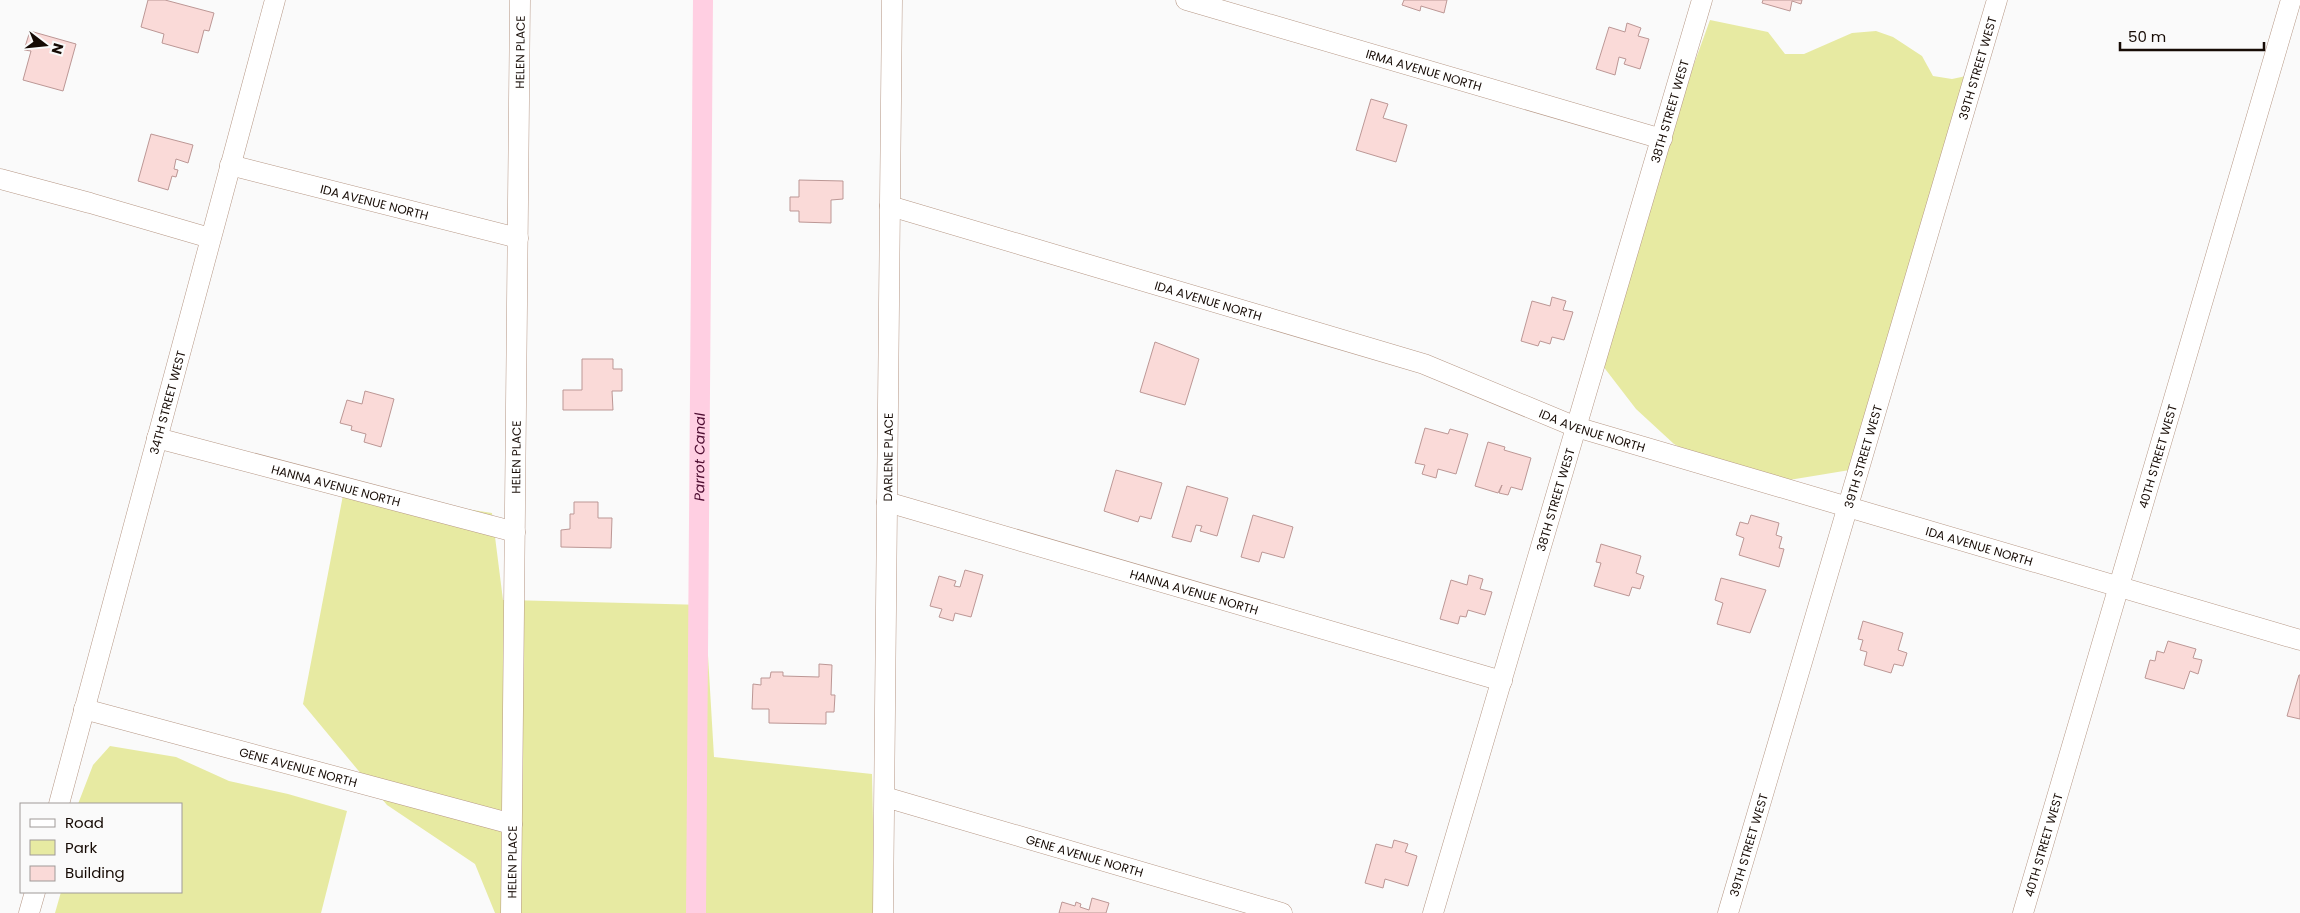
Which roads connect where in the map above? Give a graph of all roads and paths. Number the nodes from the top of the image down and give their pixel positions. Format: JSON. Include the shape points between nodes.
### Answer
{"nodes":[{"id":1,"x":275,"y":0,"type":"edge"},
{"id":2,"x":520,"y":0,"type":"edge"},
{"id":3,"x":892,"y":0,"type":"edge"},
{"id":4,"x":1186,"y":0,"type":"edge"},
{"id":5,"x":1702,"y":0,"type":"edge"},
{"id":6,"x":1997,"y":0,"type":"edge"},
{"id":7,"x":2291,"y":0,"type":"edge"},
{"id":8,"x":1662,"y":139,"type":"junction"},
{"id":9,"x":230,"y":165,"type":"junction"},
{"id":10,"x":0,"y":179,"type":"edge"},
{"id":11,"x":890,"y":206,"type":"junction"},
{"id":12,"x":210,"y":238,"type":"junction"},
{"id":13,"x":518,"y":238,"type":"junction"},
{"id":14,"x":1576,"y":427,"type":"junction"},
{"id":15,"x":157,"y":438,"type":"junction"},
{"id":16,"x":886,"y":502,"type":"junction"},
{"id":17,"x":1847,"y":506,"type":"junction"},
{"id":18,"x":515,"y":532,"type":"junction"},
{"id":19,"x":2119,"y":586,"type":"junction"},
{"id":20,"x":2300,"y":640,"type":"edge"},
{"id":21,"x":1502,"y":681,"type":"junction"},
{"id":22,"x":84,"y":709,"type":"junction"},
{"id":23,"x":885,"y":797,"type":"junction"},
{"id":24,"x":59,"y":803,"type":"edge"},
{"id":25,"x":512,"y":824,"type":"junction"},
{"id":26,"x":35,"y":893,"type":"edge"},
{"id":27,"x":29,"y":913,"type":"edge"},
{"id":28,"x":511,"y":913,"type":"edge"},
{"id":29,"x":883,"y":913,"type":"edge"},
{"id":30,"x":1282,"y":913,"type":"edge"},
{"id":31,"x":1433,"y":913,"type":"edge"},
{"id":32,"x":1728,"y":913,"type":"edge"},
{"id":33,"x":2023,"y":913,"type":"edge"}],
"edges":[{"from":1,"to":9,"type":"street","name":"34TH STREET WEST"},
{"from":2,"to":13,"type":"street","name":"HELEN PLACE"},
{"from":3,"to":11,"type":"street","name":"DARLENE PLACE"},
{"from":4,"to":8,"type":"street","name":"IRMA AVENUE NORTH"},
{"from":5,"to":8,"type":"street","name":"38TH STREET WEST"},
{"from":6,"to":17,"type":"street","name":"39TH STREET WEST"},
{"from":7,"to":19,"type":"street","name":"40TH STREET WEST"},
{"from":8,"to":14,"type":"street","name":"38TH STREET WEST"},
{"from":9,"to":12,"type":"street","name":"34TH STREET WEST"},
{"from":9,"to":13,"type":"street","name":"IDA AVENUE NORTH"},
{"from":10,"to":12,"type":"street"},
{"from":11,"to":14,"type":"street","name":"IDA AVENUE NORTH","via":[[1424,364]]},
{"from":11,"to":16,"type":"street","name":"DARLENE PLACE"},
{"from":12,"to":15,"type":"street","name":"34TH STREET WEST"},
{"from":13,"to":18,"type":"street","name":"HELEN PLACE"},
{"from":14,"to":17,"type":"street","name":"IDA AVENUE NORTH"},
{"from":14,"to":21,"type":"street","name":"38TH STREET WEST"},
{"from":15,"to":18,"type":"street","name":"HANNA AVENUE NORTH"},
{"from":15,"to":22,"type":"street","name":"34TH STREET WEST"},
{"from":16,"to":21,"type":"street","name":"HANNA AVENUE NORTH"},
{"from":16,"to":23,"type":"street","name":"DARLENE PLACE"},
{"from":17,"to":19,"type":"street","name":"IDA AVENUE NORTH"},
{"from":17,"to":32,"type":"street","name":"39TH STREET WEST"},
{"from":18,"to":25,"type":"street","name":"HELEN PLACE"},
{"from":19,"to":20,"type":"street","name":"IDA AVENUE NORTH"},
{"from":19,"to":33,"type":"street","name":"40TH STREET WEST"},
{"from":21,"to":31,"type":"street","name":"38TH STREET WEST"},
{"from":22,"to":24,"type":"street","name":"34TH STREET WEST"},
{"from":22,"to":25,"type":"street","name":"GENE AVENUE NORTH"},
{"from":23,"to":29,"type":"street","name":"DARLENE PLACE"},
{"from":23,"to":30,"type":"street","name":"GENE AVENUE NORTH"},
{"from":25,"to":28,"type":"street","name":"HELEN PLACE"},
{"from":26,"to":27,"type":"street"}]}
